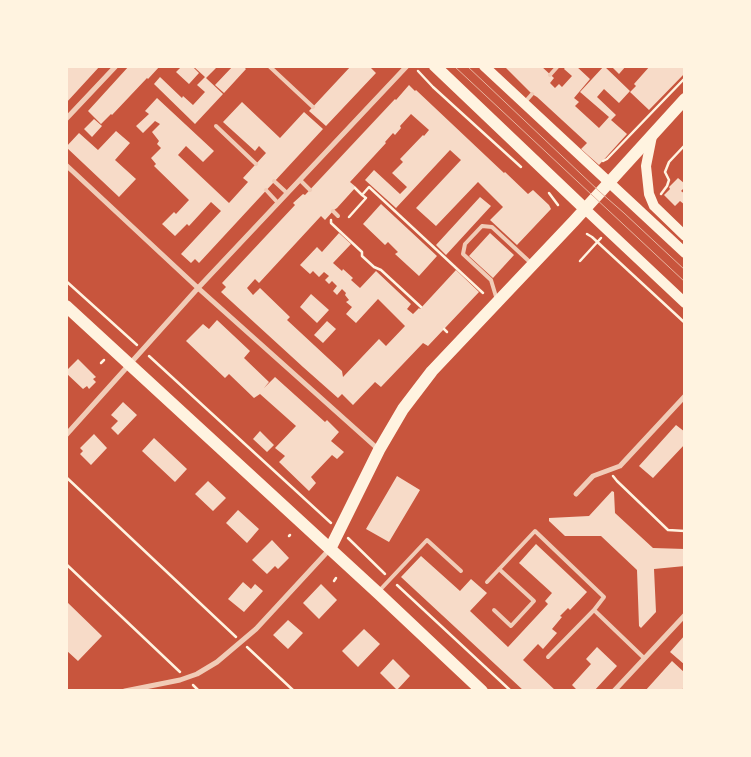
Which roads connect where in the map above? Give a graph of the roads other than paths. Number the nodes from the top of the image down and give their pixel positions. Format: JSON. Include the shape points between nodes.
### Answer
{"nodes":[{"id":1,"x":116,"y":66,"type":"edge"},
{"id":2,"x":269,"y":66,"type":"edge"},
{"id":3,"x":406,"y":66,"type":"edge"},
{"id":4,"x":435,"y":66,"type":"edge"},
{"id":5,"x":484,"y":66,"type":"edge"},
{"id":6,"x":555,"y":67,"type":"edge"},
{"id":7,"x":550,"y":74,"type":"dead end"},
{"id":8,"x":532,"y":94,"type":"dead end"},
{"id":9,"x":685,"y":99,"type":"edge"},
{"id":10,"x":523,"y":104,"type":"junction"},
{"id":11,"x":313,"y":107,"type":"dead end"},
{"id":12,"x":66,"y":119,"type":"edge"},
{"id":13,"x":216,"y":126,"type":"dead end"},
{"id":14,"x":652,"y":136,"type":"junction"},
{"id":15,"x":256,"y":164,"type":"dead end"},
{"id":16,"x":66,"y":165,"type":"edge"},
{"id":17,"x":300,"y":180,"type":"junction"},
{"id":18,"x":274,"y":181,"type":"dead end"},
{"id":19,"x":610,"y":183,"type":"junction"},
{"id":20,"x":266,"y":190,"type":"dead end"},
{"id":21,"x":310,"y":190,"type":"dead end"},
{"id":22,"x":287,"y":193,"type":"junction"},
{"id":23,"x":278,"y":203,"type":"junction"},
{"id":24,"x":585,"y":209,"type":"junction"},
{"id":25,"x":332,"y":212,"type":"road end"},
{"id":26,"x":338,"y":216,"type":"dead end"},
{"id":27,"x":685,"y":236,"type":"edge"},
{"id":28,"x":685,"y":253,"type":"edge"},
{"id":29,"x":533,"y":265,"type":"junction"},
{"id":30,"x":198,"y":288,"type":"junction"},
{"id":31,"x":497,"y":302,"type":"junction"},
{"id":32,"x":685,"y":303,"type":"edge"},
{"id":33,"x":66,"y":306,"type":"edge"},
{"id":34,"x":129,"y":365,"type":"junction"},
{"id":35,"x":685,"y":396,"type":"edge"},
{"id":36,"x":66,"y":435,"type":"edge"},
{"id":37,"x":379,"y":450,"type":"junction"},
{"id":38,"x":576,"y":494,"type":"dead end"},
{"id":39,"x":330,"y":549,"type":"junction"},
{"id":40,"x":499,"y":569,"type":"junction"},
{"id":41,"x":461,"y":572,"type":"dead end"},
{"id":42,"x":487,"y":582,"type":"dead end"},
{"id":43,"x":378,"y":593,"type":"junction"},
{"id":44,"x":494,"y":610,"type":"dead end"},
{"id":45,"x":594,"y":610,"type":"junction"},
{"id":46,"x":685,"y":615,"type":"edge"},
{"id":47,"x":548,"y":657,"type":"dead end"},
{"id":48,"x":644,"y":658,"type":"junction"},
{"id":49,"x":125,"y":691,"type":"edge"},
{"id":50,"x":482,"y":691,"type":"edge"},
{"id":51,"x":614,"y":691,"type":"edge"}],
"edges":[{"from":1,"to":12,"type":"street"},
{"from":2,"to":11,"type":"lane"},
{"from":3,"to":17,"type":"street"},
{"from":4,"to":24,"type":"main road"},
{"from":5,"to":10,"type":"main road"},
{"from":6,"to":7,"type":"lane"},
{"from":8,"to":10,"type":"lane"},
{"from":9,"to":14,"type":"main road"},
{"from":10,"to":19,"type":"main road"},
{"from":13,"to":15,"type":"lane"},
{"from":14,"to":19,"type":"main road"},
{"from":14,"to":27,"type":"main road","via":[[646,166],[649,194],[654,206]]},
{"from":16,"to":30,"type":"street"},
{"from":17,"to":21,"type":"lane"},
{"from":17,"to":22,"type":"street"},
{"from":18,"to":22,"type":"lane"},
{"from":19,"to":24,"type":"main road"},
{"from":19,"to":28,"type":"main road"},
{"from":20,"to":23,"type":"lane"},
{"from":22,"to":23,"type":"street"},
{"from":23,"to":30,"type":"street"},
{"from":24,"to":29,"type":"main road"},
{"from":24,"to":32,"type":"main road"},
{"from":25,"to":26,"type":"lane"},
{"from":29,"to":31,"type":"main road"},
{"from":29,"to":31,"type":"lane","via":[[492,227],[482,226],[465,244],[463,254],[491,280]]},
{"from":30,"to":34,"type":"street"},
{"from":30,"to":37,"type":"street"},
{"from":31,"to":37,"type":"main road","via":[[432,371],[403,409]]},
{"from":33,"to":34,"type":"main road"},
{"from":34,"to":36,"type":"street"},
{"from":34,"to":39,"type":"main road"},
{"from":35,"to":38,"type":"street","via":[[620,466],[593,476]]},
{"from":37,"to":39,"type":"main road"},
{"from":39,"to":43,"type":"main road"},
{"from":39,"to":49,"type":"street","via":[[256,629],[210,667],[186,678]]},
{"from":40,"to":42,"type":"lane"},
{"from":40,"to":44,"type":"lane","via":[[534,601],[511,626]]},
{"from":40,"to":45,"type":"lane","via":[[535,531],[604,597]]},
{"from":41,"to":43,"type":"lane","via":[[427,540]]},
{"from":43,"to":50,"type":"main road"},
{"from":45,"to":47,"type":"lane"},
{"from":45,"to":48,"type":"lane"},
{"from":46,"to":48,"type":"street"},
{"from":48,"to":51,"type":"street"}]}
